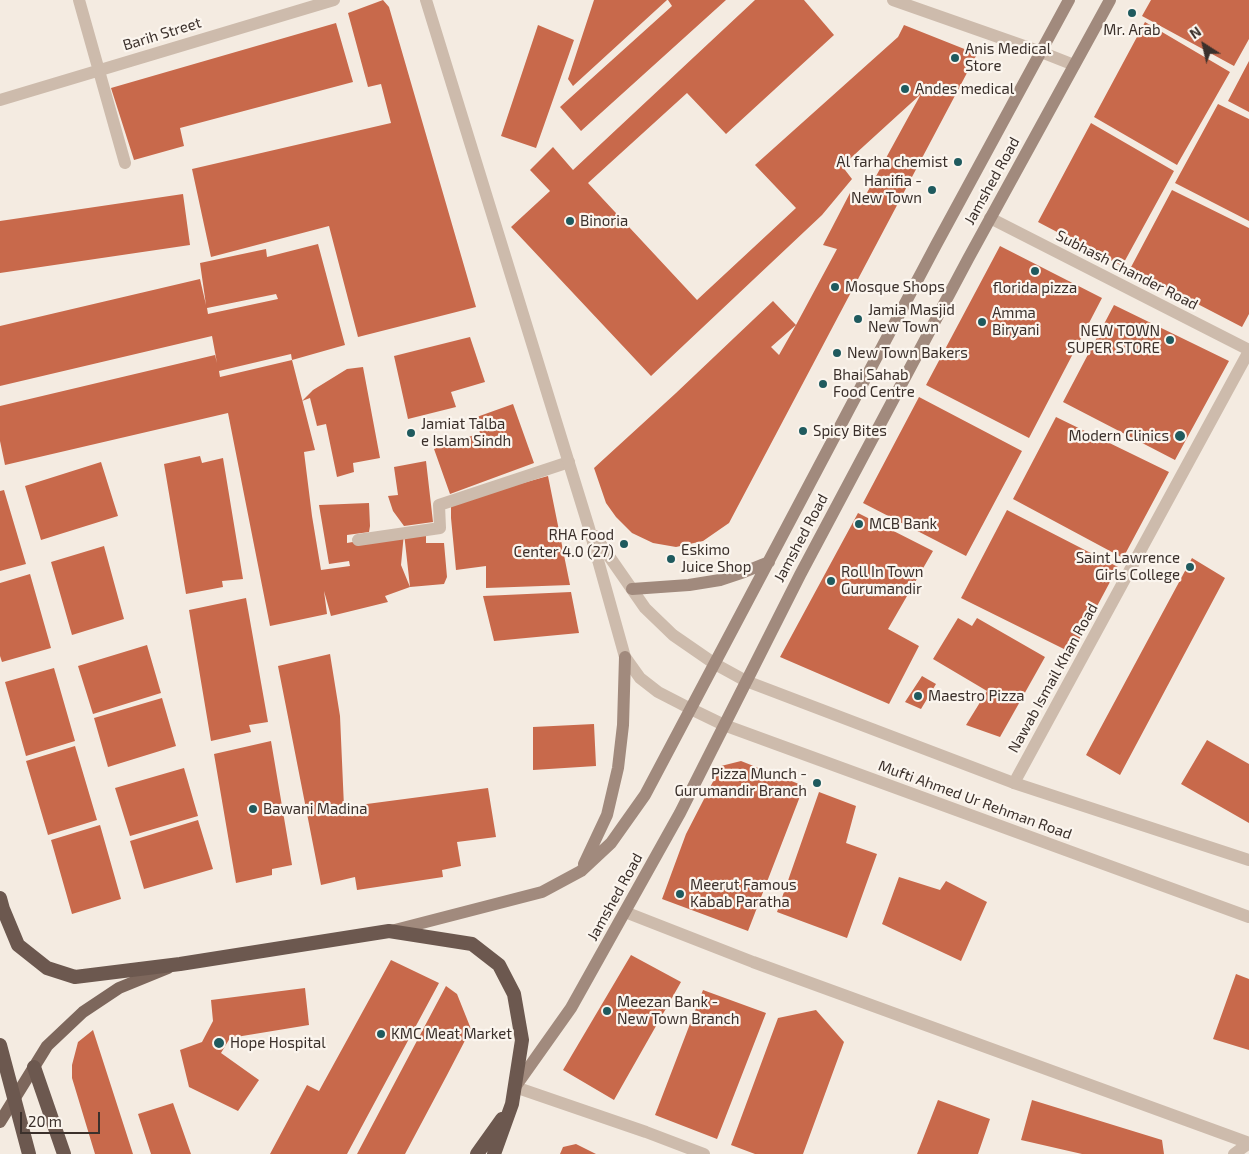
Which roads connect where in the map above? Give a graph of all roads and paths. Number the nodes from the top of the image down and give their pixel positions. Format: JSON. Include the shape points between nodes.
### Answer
{"nodes":[{"id":1,"x":79,"y":0,"type":"edge"},
{"id":2,"x":334,"y":0,"type":"edge"},
{"id":3,"x":426,"y":0,"type":"edge"},
{"id":4,"x":893,"y":0,"type":"edge"},
{"id":5,"x":1069,"y":0,"type":"edge"},
{"id":6,"x":1110,"y":0,"type":"edge"},
{"id":7,"x":1041,"y":52,"type":"junction"},
{"id":8,"x":1074,"y":65,"type":"junction"},
{"id":9,"x":99,"y":70,"type":"junction"},
{"id":10,"x":0,"y":100,"type":"edge"},
{"id":11,"x":125,"y":163,"type":"dead end"},
{"id":12,"x":990,"y":218,"type":"junction"},
{"id":13,"x":1249,"y":351,"type":"edge"},
{"id":14,"x":569,"y":462,"type":"junction"},
{"id":15,"x":589,"y":528,"type":"junction"},
{"id":16,"x":358,"y":540,"type":"dead end"},
{"id":17,"x":769,"y":562,"type":"junction"},
{"id":18,"x":632,"y":589,"type":"junction"},
{"id":19,"x":625,"y":657,"type":"junction"},
{"id":20,"x":715,"y":664,"type":"junction"},
{"id":21,"x":746,"y":681,"type":"junction"},
{"id":22,"x":691,"y":709,"type":"junction"},
{"id":23,"x":724,"y":725,"type":"junction"},
{"id":24,"x":1014,"y":783,"type":"junction"},
{"id":25,"x":1249,"y":860,"type":"edge"},
{"id":26,"x":581,"y":871,"type":"junction"},
{"id":27,"x":2,"y":903,"type":"edge"},
{"id":28,"x":625,"y":912,"type":"junction"},
{"id":29,"x":1249,"y":917,"type":"edge"},
{"id":30,"x":389,"y":931,"type":"junction"},
{"id":31,"x":180,"y":964,"type":"junction"},
{"id":32,"x":0,"y":1045,"type":"edge"},
{"id":33,"x":34,"y":1067,"type":"junction"},
{"id":34,"x":515,"y":1087,"type":"junction"},
{"id":35,"x":14,"y":1099,"type":"junction"},
{"id":36,"x":512,"y":1104,"type":"junction"},
{"id":37,"x":0,"y":1122,"type":"edge"},
{"id":38,"x":1249,"y":1143,"type":"edge"},
{"id":39,"x":29,"y":1154,"type":"edge"},
{"id":40,"x":64,"y":1154,"type":"edge"},
{"id":41,"x":477,"y":1154,"type":"edge"},
{"id":42,"x":484,"y":1154,"type":"edge"},
{"id":43,"x":494,"y":1154,"type":"edge"},
{"id":44,"x":704,"y":1154,"type":"edge"},
{"id":45,"x":1234,"y":1154,"type":"edge"}],
"edges":[{"from":1,"to":9,"type":"street"},
{"from":2,"to":9,"type":"street","name":"Barih Street"},
{"from":3,"to":14,"type":"street","name":"Mufti Ahmed Ur Rehman Road"},
{"from":4,"to":7,"type":"street"},
{"from":5,"to":7,"type":"main road","name":"Jamshed Road"},
{"from":6,"to":8,"type":"main road","name":"Jamshed Road"},
{"from":7,"to":8,"type":"street"},
{"from":7,"to":17,"type":"main road","name":"Jamshed Road"},
{"from":8,"to":12,"type":"main road","name":"Jamshed Road"},
{"from":9,"to":10,"type":"street","name":"Barih Street"},
{"from":9,"to":11,"type":"street"},
{"from":12,"to":13,"type":"street","name":"Subhash Chander Road"},
{"from":12,"to":21,"type":"main road","name":"Jamshed Road"},
{"from":13,"to":24,"type":"street","name":"Nawab Ismail Khan Road"},
{"from":14,"to":15,"type":"street","name":"Mufti Ahmed Ur Rehman Road"},
{"from":14,"to":16,"type":"street","via":[[439,505],[440,528]]},
{"from":15,"to":18,"type":"street","name":"Mufti Ahmed Ur Rehman Road"},
{"from":15,"to":19,"type":"street","name":"Mufti Ahmed Ur Rehman Road"},
{"from":17,"to":18,"type":"main road","via":[[720,580]]},
{"from":17,"to":20,"type":"main road","name":"Jamshed Road"},
{"from":18,"to":20,"type":"street","name":"Mufti Ahmed Ur Rehman Road","via":[[645,608],[672,635]]},
{"from":19,"to":22,"type":"street","name":"Mufti Ahmed Ur Rehman Road","via":[[640,678],[658,692]]},
{"from":19,"to":26,"type":"main road","via":[[618,768],[607,815]]},
{"from":20,"to":21,"type":"street","name":"Mufti Ahmed Ur Rehman Road"},
{"from":20,"to":22,"type":"main road","name":"Jamshed Road"},
{"from":21,"to":23,"type":"main road","name":"Jamshed Road"},
{"from":21,"to":24,"type":"street","name":"Mufti Ahmed Ur Rehman Road"},
{"from":22,"to":23,"type":"street","name":"Mufti Ahmed Ur Rehman Road"},
{"from":22,"to":26,"type":"main road","name":"Jamshed Road","via":[[645,795],[611,843]]},
{"from":23,"to":28,"type":"main road","name":"Jamshed Road"},
{"from":23,"to":29,"type":"street","name":"Mufti Ahmed Ur Rehman Road"},
{"from":24,"to":25,"type":"street","name":"Mufti Ahmed Ur Rehman Road"},
{"from":26,"to":30,"type":"main road","name":"Jamshed Road","via":[[542,892]]},
{"from":27,"to":31,"type":"highway","via":[[18,946],[47,968],[75,977]]},
{"from":28,"to":34,"type":"main road","name":"Jamshed Road","via":[[571,1008]]},
{"from":28,"to":38,"type":"street"},
{"from":30,"to":31,"type":"highway"},
{"from":30,"to":34,"type":"highway","via":[[472,944],[499,965],[514,994],[522,1040]]},
{"from":31,"to":33,"type":"main road","via":[[119,988],[82,1012],[47,1046]]},
{"from":32,"to":35,"type":"highway"},
{"from":33,"to":35,"type":"main road"},
{"from":33,"to":40,"type":"highway"},
{"from":34,"to":36,"type":"highway"},
{"from":34,"to":44,"type":"street"},
{"from":35,"to":37,"type":"main road"},
{"from":35,"to":39,"type":"highway"},
{"from":36,"to":41,"type":"highway"},
{"from":36,"to":42,"type":"main road"},
{"from":36,"to":43,"type":"highway"},
{"from":38,"to":45,"type":"street"}]}
